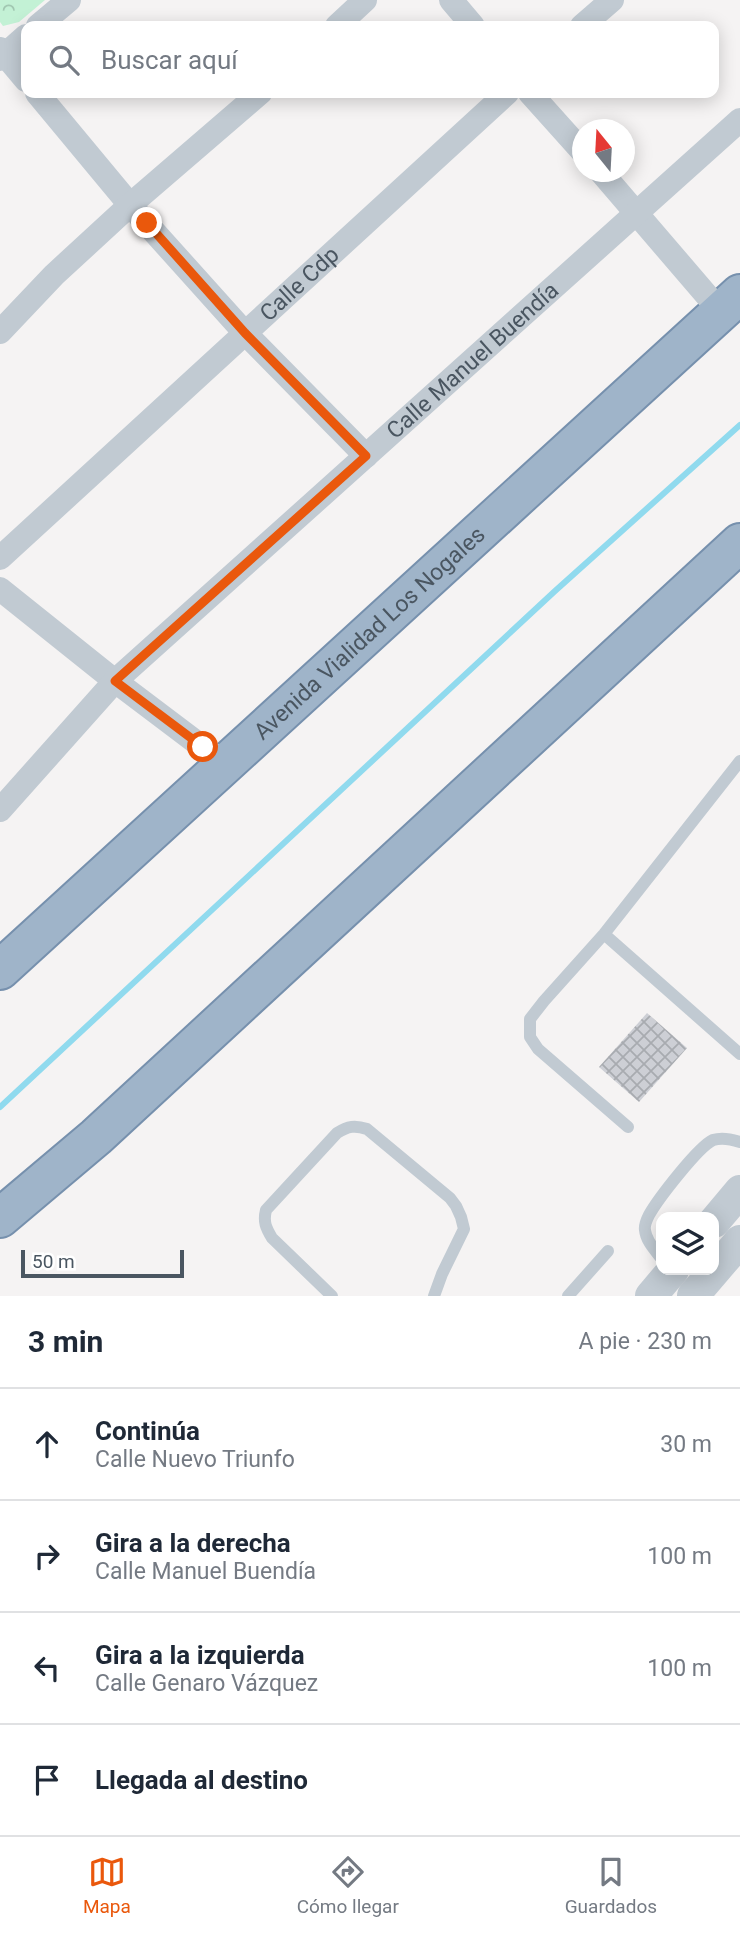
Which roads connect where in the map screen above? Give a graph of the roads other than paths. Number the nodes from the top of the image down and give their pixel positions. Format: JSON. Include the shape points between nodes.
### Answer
{"nodes":[{"id":1,"x":69,"y":0,"type":"edge"},
{"id":2,"x":365,"y":0,"type":"edge"},
{"id":3,"x":451,"y":0,"type":"edge"},
{"id":4,"x":612,"y":0,"type":"edge"},
{"id":5,"x":44,"y":21,"type":"edge"},
{"id":6,"x":342,"y":21,"type":"edge"},
{"id":7,"x":469,"y":21,"type":"edge"},
{"id":8,"x":588,"y":21,"type":"edge"},
{"id":9,"x":21,"y":40,"type":"edge"},
{"id":10,"x":1,"y":54,"type":"edge"},
{"id":11,"x":21,"y":75,"type":"edge"},
{"id":12,"x":41,"y":98,"type":"edge"},
{"id":13,"x":254,"y":98,"type":"edge"},
{"id":14,"x":502,"y":98,"type":"edge"},
{"id":15,"x":535,"y":98,"type":"edge"},
{"id":16,"x":740,"y":120,"type":"edge"},
{"id":17,"x":572,"y":139,"type":"edge"},
{"id":18,"x":610,"y":182,"type":"edge"},
{"id":19,"x":130,"y":205,"type":"junction"},
{"id":20,"x":637,"y":212,"type":"junction"},
{"id":21,"x":730,"y":303,"type":"edge"},
{"id":22,"x":0,"y":331,"type":"edge"},
{"id":23,"x":245,"y":333,"type":"junction"},
{"id":24,"x":366,"y":456,"type":"junction"},
{"id":25,"x":740,"y":543,"type":"edge"},
{"id":26,"x":0,"y":558,"type":"edge"},
{"id":27,"x":0,"y":589,"type":"edge"},
{"id":28,"x":115,"y":681,"type":"junction"},
{"id":29,"x":740,"y":761,"type":"edge"},
{"id":30,"x":225,"y":764,"type":"junction"},
{"id":31,"x":0,"y":810,"type":"edge"},
{"id":32,"x":604,"y":934,"type":"junction"},
{"id":33,"x":0,"y":970,"type":"edge"},
{"id":34,"x":740,"y":1054,"type":"edge"},
{"id":35,"x":628,"y":1127,"type":"dead end"},
{"id":36,"x":740,"y":1142,"type":"edge"},
{"id":37,"x":740,"y":1191,"type":"edge"},
{"id":38,"x":719,"y":1216,"type":"edge"},
{"id":39,"x":0,"y":1218,"type":"edge"},
{"id":40,"x":738,"y":1248,"type":"edge"},
{"id":41,"x":608,"y":1251,"type":"dead end"},
{"id":42,"x":656,"y":1251,"type":"edge"},
{"id":43,"x":664,"y":1275,"type":"edge"},
{"id":44,"x":332,"y":1296,"type":"edge"},
{"id":45,"x":434,"y":1296,"type":"edge"},
{"id":46,"x":568,"y":1296,"type":"edge"},
{"id":47,"x":651,"y":1296,"type":"edge"},
{"id":48,"x":693,"y":1296,"type":"edge"}],
"edges":[{"from":1,"to":5,"type":"street"},
{"from":2,"to":6,"type":"street"},
{"from":3,"to":7,"type":"street"},
{"from":4,"to":8,"type":"street"},
{"from":9,"to":10,"type":"street"},
{"from":10,"to":11,"type":"street"},
{"from":12,"to":19,"type":"street"},
{"from":13,"to":19,"type":"street"},
{"from":14,"to":23,"type":"street","name":"Calle Cdp"},
{"from":15,"to":17,"type":"street"},
{"from":16,"to":20,"type":"street","name":"Calle Manuel Buendía"},
{"from":18,"to":20,"type":"street"},
{"from":19,"to":22,"type":"street"},
{"from":19,"to":23,"type":"street"},
{"from":20,"to":21,"type":"street"},
{"from":20,"to":24,"type":"street","name":"Calle Manuel Buendía"},
{"from":21,"to":30,"type":"highway","name":"Avenida Vialidad Los Nogales"},
{"from":23,"to":24,"type":"street"},
{"from":23,"to":26,"type":"street","name":"Calle Cdp"},
{"from":24,"to":28,"type":"street","name":"Calle Manuel Buendía"},
{"from":25,"to":39,"type":"highway","via":[[96,1137]]},
{"from":27,"to":28,"type":"street"},
{"from":28,"to":30,"type":"street"},
{"from":28,"to":31,"type":"street","name":"Calle Manuel Buendía"},
{"from":29,"to":32,"type":"lane"},
{"from":30,"to":33,"type":"highway","name":"Avenida Vialidad Los Nogales"},
{"from":32,"to":34,"type":"lane"},
{"from":32,"to":35,"type":"lane","via":[[530,1019],[530,1037]]},
{"from":36,"to":42,"type":"lane","via":[[711,1141],[676,1179],[644,1229]]},
{"from":37,"to":38,"type":"street"},
{"from":40,"to":48,"type":"street"},
{"from":41,"to":46,"type":"lane"},
{"from":43,"to":47,"type":"street"},
{"from":44,"to":45,"type":"lane","via":[[272,1238],[264,1218],[266,1210],[337,1133],[356,1125],[367,1129],[456,1206],[464,1229]]}]}
